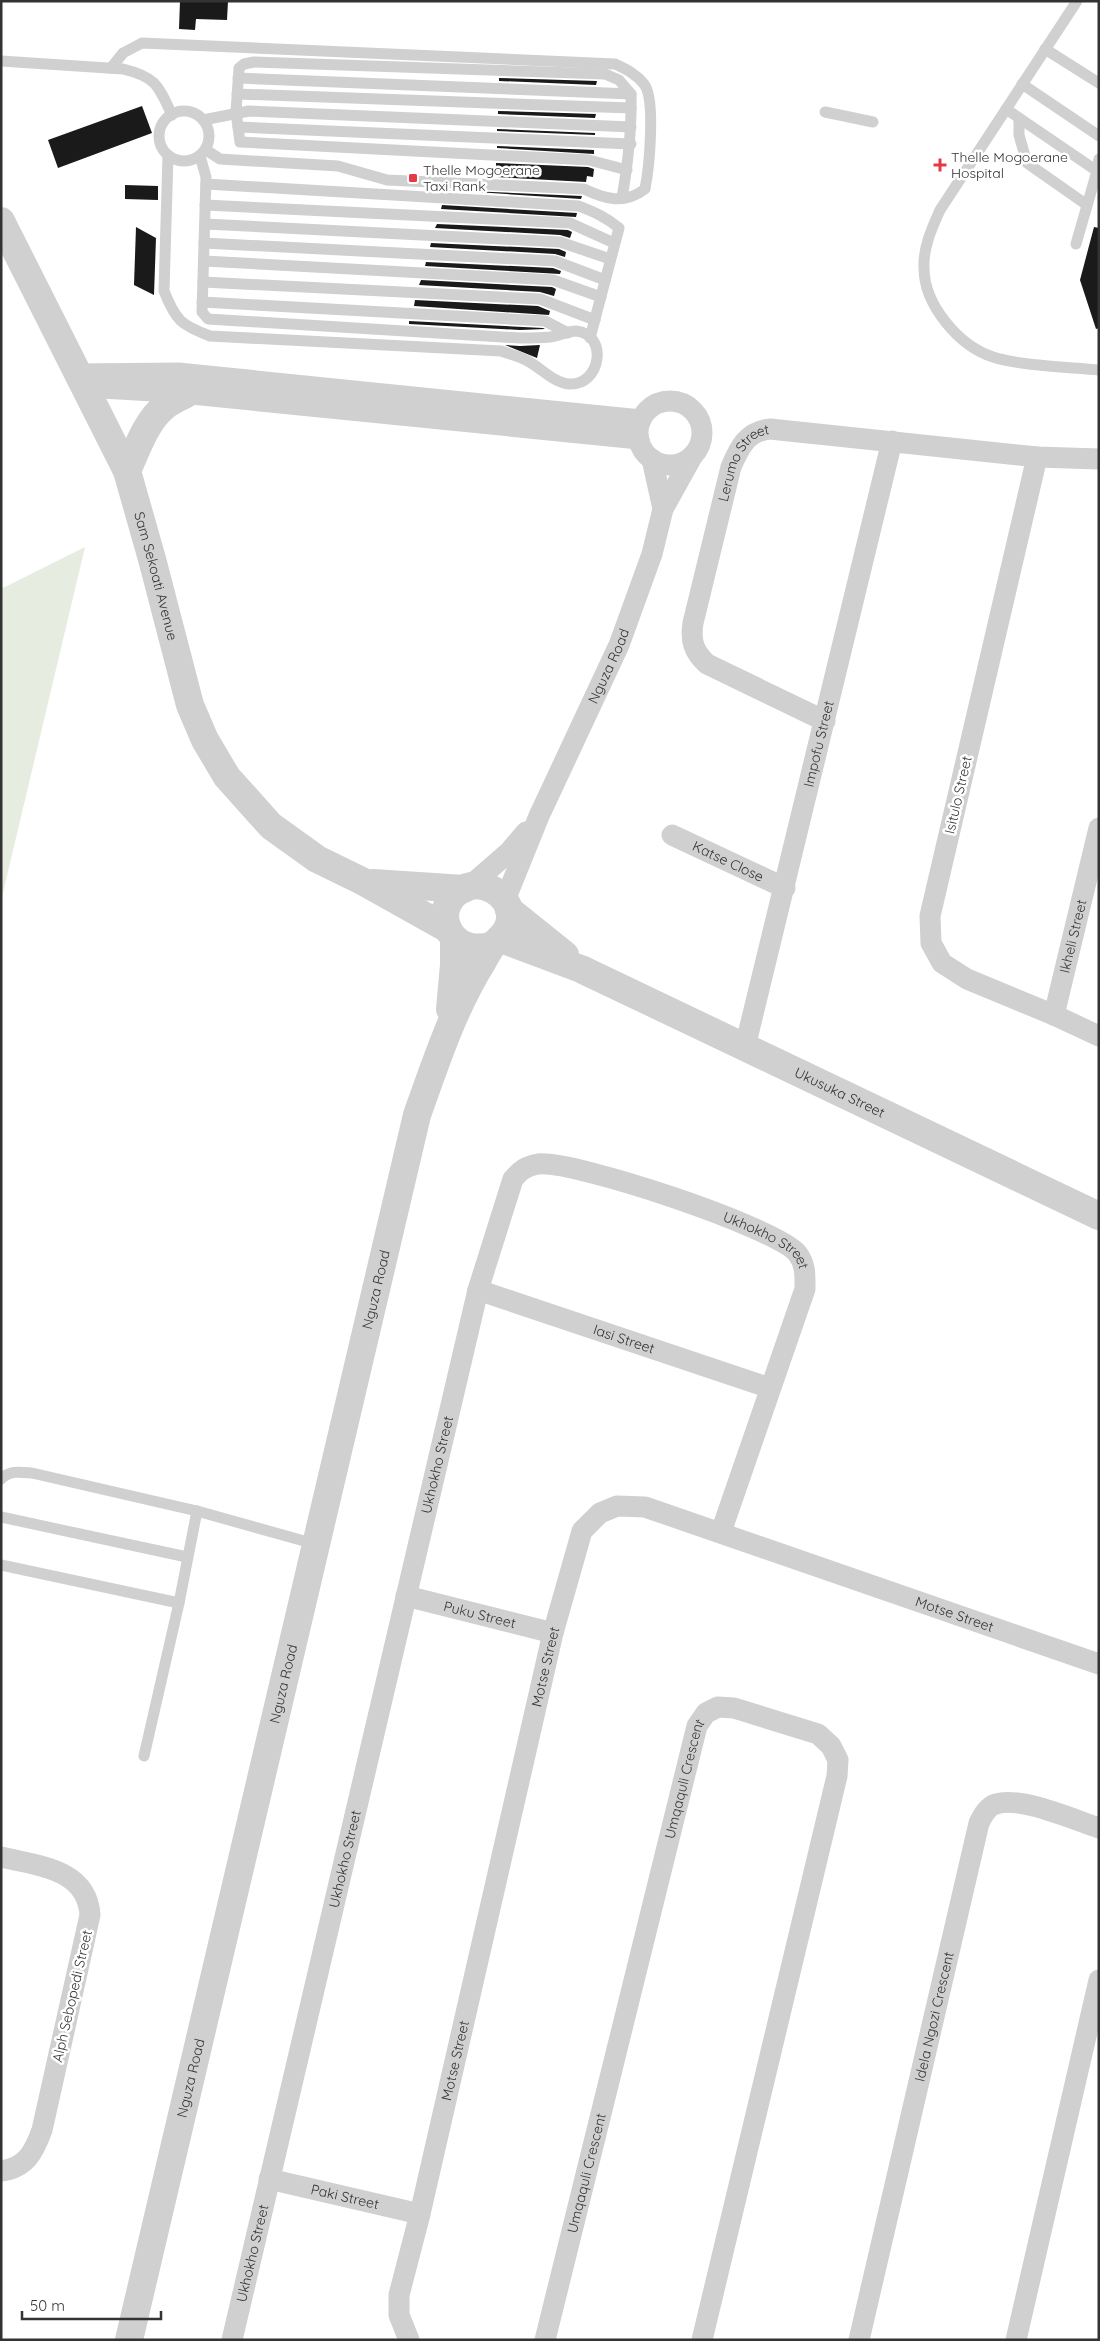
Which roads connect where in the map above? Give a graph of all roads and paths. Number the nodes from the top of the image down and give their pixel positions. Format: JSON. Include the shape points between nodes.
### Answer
{"nodes":[{"id":1,"x":1077,"y":1,"type":"edge"},
{"id":2,"x":1045,"y":49,"type":"junction"},
{"id":3,"x":1,"y":61,"type":"edge"},
{"id":4,"x":111,"y":68,"type":"junction"},
{"id":5,"x":238,"y":78,"type":"junction"},
{"id":6,"x":1099,"y":83,"type":"edge"},
{"id":7,"x":1022,"y":84,"type":"junction"},
{"id":8,"x":237,"y":94,"type":"junction"},
{"id":9,"x":631,"y":94,"type":"junction"},
{"id":10,"x":631,"y":108,"type":"junction"},
{"id":11,"x":1006,"y":109,"type":"junction"},
{"id":12,"x":236,"y":112,"type":"junction"},
{"id":13,"x":825,"y":112,"type":"dead end"},
{"id":14,"x":172,"y":115,"type":"junction"},
{"id":15,"x":1019,"y":118,"type":"junction"},
{"id":16,"x":203,"y":120,"type":"junction"},
{"id":17,"x":873,"y":122,"type":"dead end"},
{"id":18,"x":238,"y":127,"type":"junction"},
{"id":19,"x":631,"y":127,"type":"junction"},
{"id":20,"x":1099,"y":136,"type":"edge"},
{"id":21,"x":631,"y":144,"type":"junction"},
{"id":22,"x":203,"y":153,"type":"junction"},
{"id":23,"x":168,"y":155,"type":"junction"},
{"id":24,"x":1098,"y":165,"type":"edge"},
{"id":25,"x":627,"y":170,"type":"junction"},
{"id":26,"x":206,"y":184,"type":"junction"},
{"id":27,"x":622,"y":198,"type":"junction"},
{"id":28,"x":205,"y":205,"type":"junction"},
{"id":29,"x":1087,"y":205,"type":"junction"},
{"id":30,"x":1,"y":222,"type":"edge"},
{"id":31,"x":205,"y":224,"type":"junction"},
{"id":32,"x":204,"y":242,"type":"junction"},
{"id":33,"x":614,"y":243,"type":"junction"},
{"id":34,"x":1076,"y":244,"type":"dead end"},
{"id":35,"x":610,"y":259,"type":"junction"},
{"id":36,"x":204,"y":261,"type":"junction"},
{"id":37,"x":605,"y":280,"type":"junction"},
{"id":38,"x":203,"y":282,"type":"junction"},
{"id":39,"x":601,"y":297,"type":"junction"},
{"id":40,"x":202,"y":302,"type":"junction"},
{"id":41,"x":595,"y":320,"type":"junction"},
{"id":42,"x":568,"y":333,"type":"junction"},
{"id":43,"x":590,"y":338,"type":"junction"},
{"id":44,"x":1099,"y":370,"type":"edge"},
{"id":45,"x":80,"y":380,"type":"junction"},
{"id":46,"x":168,"y":386,"type":"junction"},
{"id":47,"x":640,"y":430,"type":"junction"},
{"id":48,"x":892,"y":441,"type":"junction"},
{"id":49,"x":693,"y":455,"type":"junction"},
{"id":50,"x":1037,"y":457,"type":"junction"},
{"id":51,"x":652,"y":459,"type":"junction"},
{"id":52,"x":1099,"y":460,"type":"edge"},
{"id":53,"x":126,"y":471,"type":"junction"},
{"id":54,"x":663,"y":509,"type":"junction"},
{"id":55,"x":825,"y":722,"type":"junction"},
{"id":56,"x":539,"y":816,"type":"junction"},
{"id":57,"x":1099,"y":828,"type":"edge"},
{"id":58,"x":672,"y":835,"type":"dead end"},
{"id":59,"x":364,"y":882,"type":"junction"},
{"id":60,"x":467,"y":888,"type":"junction"},
{"id":61,"x":785,"y":888,"type":"junction"},
{"id":62,"x":507,"y":905,"type":"junction"},
{"id":63,"x":451,"y":934,"type":"junction"},
{"id":64,"x":497,"y":942,"type":"junction"},
{"id":65,"x":581,"y":969,"type":"junction"},
{"id":66,"x":1054,"y":1014,"type":"junction"},
{"id":67,"x":447,"y":1030,"type":"junction"},
{"id":68,"x":1099,"y":1036,"type":"edge"},
{"id":69,"x":745,"y":1047,"type":"junction"},
{"id":70,"x":1099,"y":1216,"type":"edge"},
{"id":71,"x":478,"y":1290,"type":"junction"},
{"id":72,"x":770,"y":1388,"type":"junction"},
{"id":73,"x":1,"y":1479,"type":"edge"},
{"id":74,"x":197,"y":1511,"type":"junction"},
{"id":75,"x":1,"y":1517,"type":"edge"},
{"id":76,"x":721,"y":1532,"type":"junction"},
{"id":77,"x":315,"y":1544,"type":"junction"},
{"id":78,"x":187,"y":1557,"type":"junction"},
{"id":79,"x":1,"y":1565,"type":"edge"},
{"id":80,"x":406,"y":1596,"type":"junction"},
{"id":81,"x":179,"y":1603,"type":"junction"},
{"id":82,"x":553,"y":1633,"type":"junction"},
{"id":83,"x":1099,"y":1664,"type":"edge"},
{"id":84,"x":144,"y":1756,"type":"dead end"},
{"id":85,"x":1099,"y":1828,"type":"edge"},
{"id":86,"x":1,"y":1857,"type":"edge"},
{"id":87,"x":1099,"y":1980,"type":"edge"},
{"id":88,"x":1,"y":2171,"type":"edge"},
{"id":89,"x":269,"y":2179,"type":"junction"},
{"id":90,"x":420,"y":2214,"type":"junction"},
{"id":91,"x":128,"y":2340,"type":"edge"},
{"id":92,"x":232,"y":2340,"type":"edge"},
{"id":93,"x":409,"y":2340,"type":"edge"},
{"id":94,"x":545,"y":2340,"type":"edge"},
{"id":95,"x":702,"y":2340,"type":"edge"},
{"id":96,"x":859,"y":2340,"type":"edge"},
{"id":97,"x":1016,"y":2340,"type":"edge"}],
"edges":[{"from":1,"to":2,"type":"lane"},
{"from":2,"to":6,"type":"lane"},
{"from":2,"to":7,"type":"lane"},
{"from":3,"to":4,"type":"lane"},
{"from":4,"to":14,"type":"lane","via":[[151,78]]},
{"from":4,"to":27,"type":"lane","via":[[123,53],[142,43],[615,64],[632,72],[645,86],[650,114],[645,189],[636,196]]},
{"from":5,"to":8,"type":"lane"},
{"from":5,"to":9,"type":"lane"},
{"from":5,"to":9,"type":"lane","via":[[239,68],[254,62],[605,74],[619,80]]},
{"from":7,"to":11,"type":"lane"},
{"from":7,"to":20,"type":"lane"},
{"from":8,"to":10,"type":"lane"},
{"from":8,"to":12,"type":"lane"},
{"from":9,"to":10,"type":"lane"},
{"from":10,"to":19,"type":"lane"},
{"from":11,"to":15,"type":"lane"},
{"from":11,"to":44,"type":"lane","via":[[940,210],[928,237],[924,268],[932,299],[940,316],[955,334],[992,357]]},
{"from":12,"to":16,"type":"lane"},
{"from":12,"to":18,"type":"lane"},
{"from":12,"to":19,"type":"lane"},
{"from":13,"to":17,"type":"lane"},
{"from":14,"to":16,"type":"lane","via":[[186,112]]},
{"from":14,"to":23,"type":"lane","via":[[160,133],[162,148]]},
{"from":15,"to":24,"type":"lane"},
{"from":15,"to":29,"type":"lane","via":[[1019,135],[1027,163]]},
{"from":16,"to":22,"type":"lane","via":[[209,133]]},
{"from":18,"to":21,"type":"lane"},
{"from":18,"to":25,"type":"lane","via":[[240,142],[589,160]]},
{"from":19,"to":21,"type":"lane"},
{"from":21,"to":25,"type":"lane"},
{"from":22,"to":23,"type":"lane","via":[[184,161]]},
{"from":22,"to":26,"type":"lane"},
{"from":22,"to":27,"type":"lane","via":[[220,159],[338,166],[387,180],[584,189],[604,199]]},
{"from":23,"to":43,"type":"lane","via":[[164,291],[172,310],[186,327],[210,336],[501,351],[525,359],[570,384],[587,379],[597,366],[597,351]]},
{"from":24,"to":29,"type":"lane"},
{"from":25,"to":27,"type":"lane"},
{"from":26,"to":28,"type":"lane"},
{"from":26,"to":33,"type":"lane","via":[[579,206],[605,216],[618,228]]},
{"from":28,"to":31,"type":"lane"},
{"from":28,"to":33,"type":"lane","via":[[570,223]]},
{"from":29,"to":34,"type":"lane"},
{"from":30,"to":45,"type":"street","name":"Sam Sekoati Avenue"},
{"from":31,"to":32,"type":"lane"},
{"from":31,"to":35,"type":"lane","via":[[560,242]]},
{"from":32,"to":36,"type":"lane"},
{"from":32,"to":37,"type":"lane","via":[[555,261]]},
{"from":33,"to":35,"type":"lane"},
{"from":35,"to":37,"type":"lane"},
{"from":36,"to":38,"type":"lane"},
{"from":36,"to":39,"type":"lane","via":[[553,280]]},
{"from":37,"to":39,"type":"lane"},
{"from":38,"to":40,"type":"lane"},
{"from":38,"to":41,"type":"lane","via":[[540,299]]},
{"from":39,"to":41,"type":"lane"},
{"from":40,"to":42,"type":"lane","via":[[545,321]]},
{"from":40,"to":42,"type":"lane","via":[[202,312],[208,319],[520,338]]},
{"from":41,"to":43,"type":"lane"},
{"from":42,"to":43,"type":"lane","via":[[576,331]]},
{"from":45,"to":46,"type":"street"},
{"from":45,"to":53,"type":"street","name":"Sam Sekoati Avenue"},
{"from":46,"to":47,"type":"street"},
{"from":46,"to":47,"type":"street","via":[[178,373]]},
{"from":46,"to":53,"type":"street","via":[[165,405],[148,428]]},
{"from":47,"to":49,"type":"street","via":[[655,405],[664,402],[684,404],[699,418],[702,428],[699,447]]},
{"from":47,"to":51,"type":"street","via":[[646,454]]},
{"from":48,"to":50,"type":"street","name":"Lerumo Street"},
{"from":48,"to":55,"type":"street","name":"Impofu Street"},
{"from":48,"to":55,"type":"street","name":"Lerumo Street","via":[[770,429],[753,433],[731,467],[693,623],[693,648],[708,664]]},
{"from":49,"to":51,"type":"street","via":[[676,464]]},
{"from":49,"to":54,"type":"street","name":"Nguza Road"},
{"from":50,"to":52,"type":"street","name":"Lerumo Street"},
{"from":50,"to":66,"type":"street","name":"Isitulo Street","via":[[930,916],[931,943],[942,963],[967,979]]},
{"from":51,"to":54,"type":"street","name":"Nguza Road"},
{"from":53,"to":59,"type":"street","name":"Sam Sekoati Avenue","via":[[185,689],[209,746],[228,777],[271,826],[317,859]]},
{"from":54,"to":56,"type":"street","name":"Nguza Road","via":[[652,554],[618,645]]},
{"from":55,"to":61,"type":"street","name":"Impofu Street"},
{"from":56,"to":60,"type":"street","name":"Nguza Road","via":[[509,852]]},
{"from":56,"to":62,"type":"street","name":"Nguza Road"},
{"from":57,"to":66,"type":"street","name":"Ikheli Street"},
{"from":58,"to":61,"type":"street","name":"Katse Close"},
{"from":59,"to":60,"type":"street","name":"Sam Sekoati Avenue"},
{"from":59,"to":63,"type":"street","name":"Sam Sekoati Avenue"},
{"from":60,"to":62,"type":"street","via":[[490,888]]},
{"from":60,"to":63,"type":"street","via":[[452,899],[447,908],[446,919]]},
{"from":61,"to":69,"type":"street","name":"Impofu Street"},
{"from":62,"to":64,"type":"street","via":[[510,921],[507,931]]},
{"from":62,"to":65,"type":"street","name":"Ukusuka Street"},
{"from":63,"to":64,"type":"street","via":[[462,945],[473,949],[483,949]]},
{"from":63,"to":67,"type":"street","name":"Nguza Road","via":[[454,965]]},
{"from":64,"to":65,"type":"street","name":"Ukusuka Street"},
{"from":64,"to":67,"type":"street","name":"Nguza Road","via":[[468,986]]},
{"from":65,"to":69,"type":"street","name":"Ukusuka Street"},
{"from":66,"to":68,"type":"street","name":"Isitulo Street"},
{"from":67,"to":77,"type":"street","name":"Nguza Road","via":[[414,1124]]},
{"from":69,"to":70,"type":"street","name":"Ukusuka Street"},
{"from":71,"to":72,"type":"street","name":"Iasi Street"},
{"from":71,"to":72,"type":"street","name":"Ukhokho Street","via":[[513,1179],[523,1168],[539,1164],[582,1171],[697,1205],[783,1242],[797,1253],[806,1269],[805,1289]]},
{"from":71,"to":80,"type":"street","name":"Ukhokho Street"},
{"from":72,"to":76,"type":"street","name":"Ukhokho Street"},
{"from":73,"to":74,"type":"lane","via":[[16,1471],[32,1473]]},
{"from":74,"to":77,"type":"lane"},
{"from":74,"to":78,"type":"lane"},
{"from":75,"to":78,"type":"lane"},
{"from":76,"to":82,"type":"street","name":"Motse Street","via":[[645,1507],[618,1506],[600,1513],[582,1530]]},
{"from":76,"to":83,"type":"street","name":"Motse Street"},
{"from":77,"to":91,"type":"street","name":"Nguza Road"},
{"from":78,"to":81,"type":"lane"},
{"from":79,"to":81,"type":"lane"},
{"from":80,"to":82,"type":"street","name":"Puku Street"},
{"from":80,"to":89,"type":"street","name":"Ukhokho Street"},
{"from":81,"to":84,"type":"lane"},
{"from":82,"to":90,"type":"street","name":"Motse Street"},
{"from":85,"to":96,"type":"street","name":"Idela Ngozi Crescent","via":[[1022,1803],[1004,1802],[984,1813]]},
{"from":86,"to":88,"type":"street","name":"Alph Sebopedi Street","via":[[51,1869],[76,1881],[82,1887],[90,1915],[36,2148],[26,2162]]},
{"from":87,"to":97,"type":"street"},
{"from":89,"to":90,"type":"street","name":"Paki Street"},
{"from":89,"to":92,"type":"street","name":"Ukhokho Street"},
{"from":90,"to":93,"type":"street","name":"Motse Street","via":[[399,2295],[399,2315]]},
{"from":94,"to":95,"type":"street","name":"Umqaquli Crescent","via":[[697,1726],[706,1713],[718,1707],[734,1708],[818,1734],[831,1746],[838,1760]]}]}
